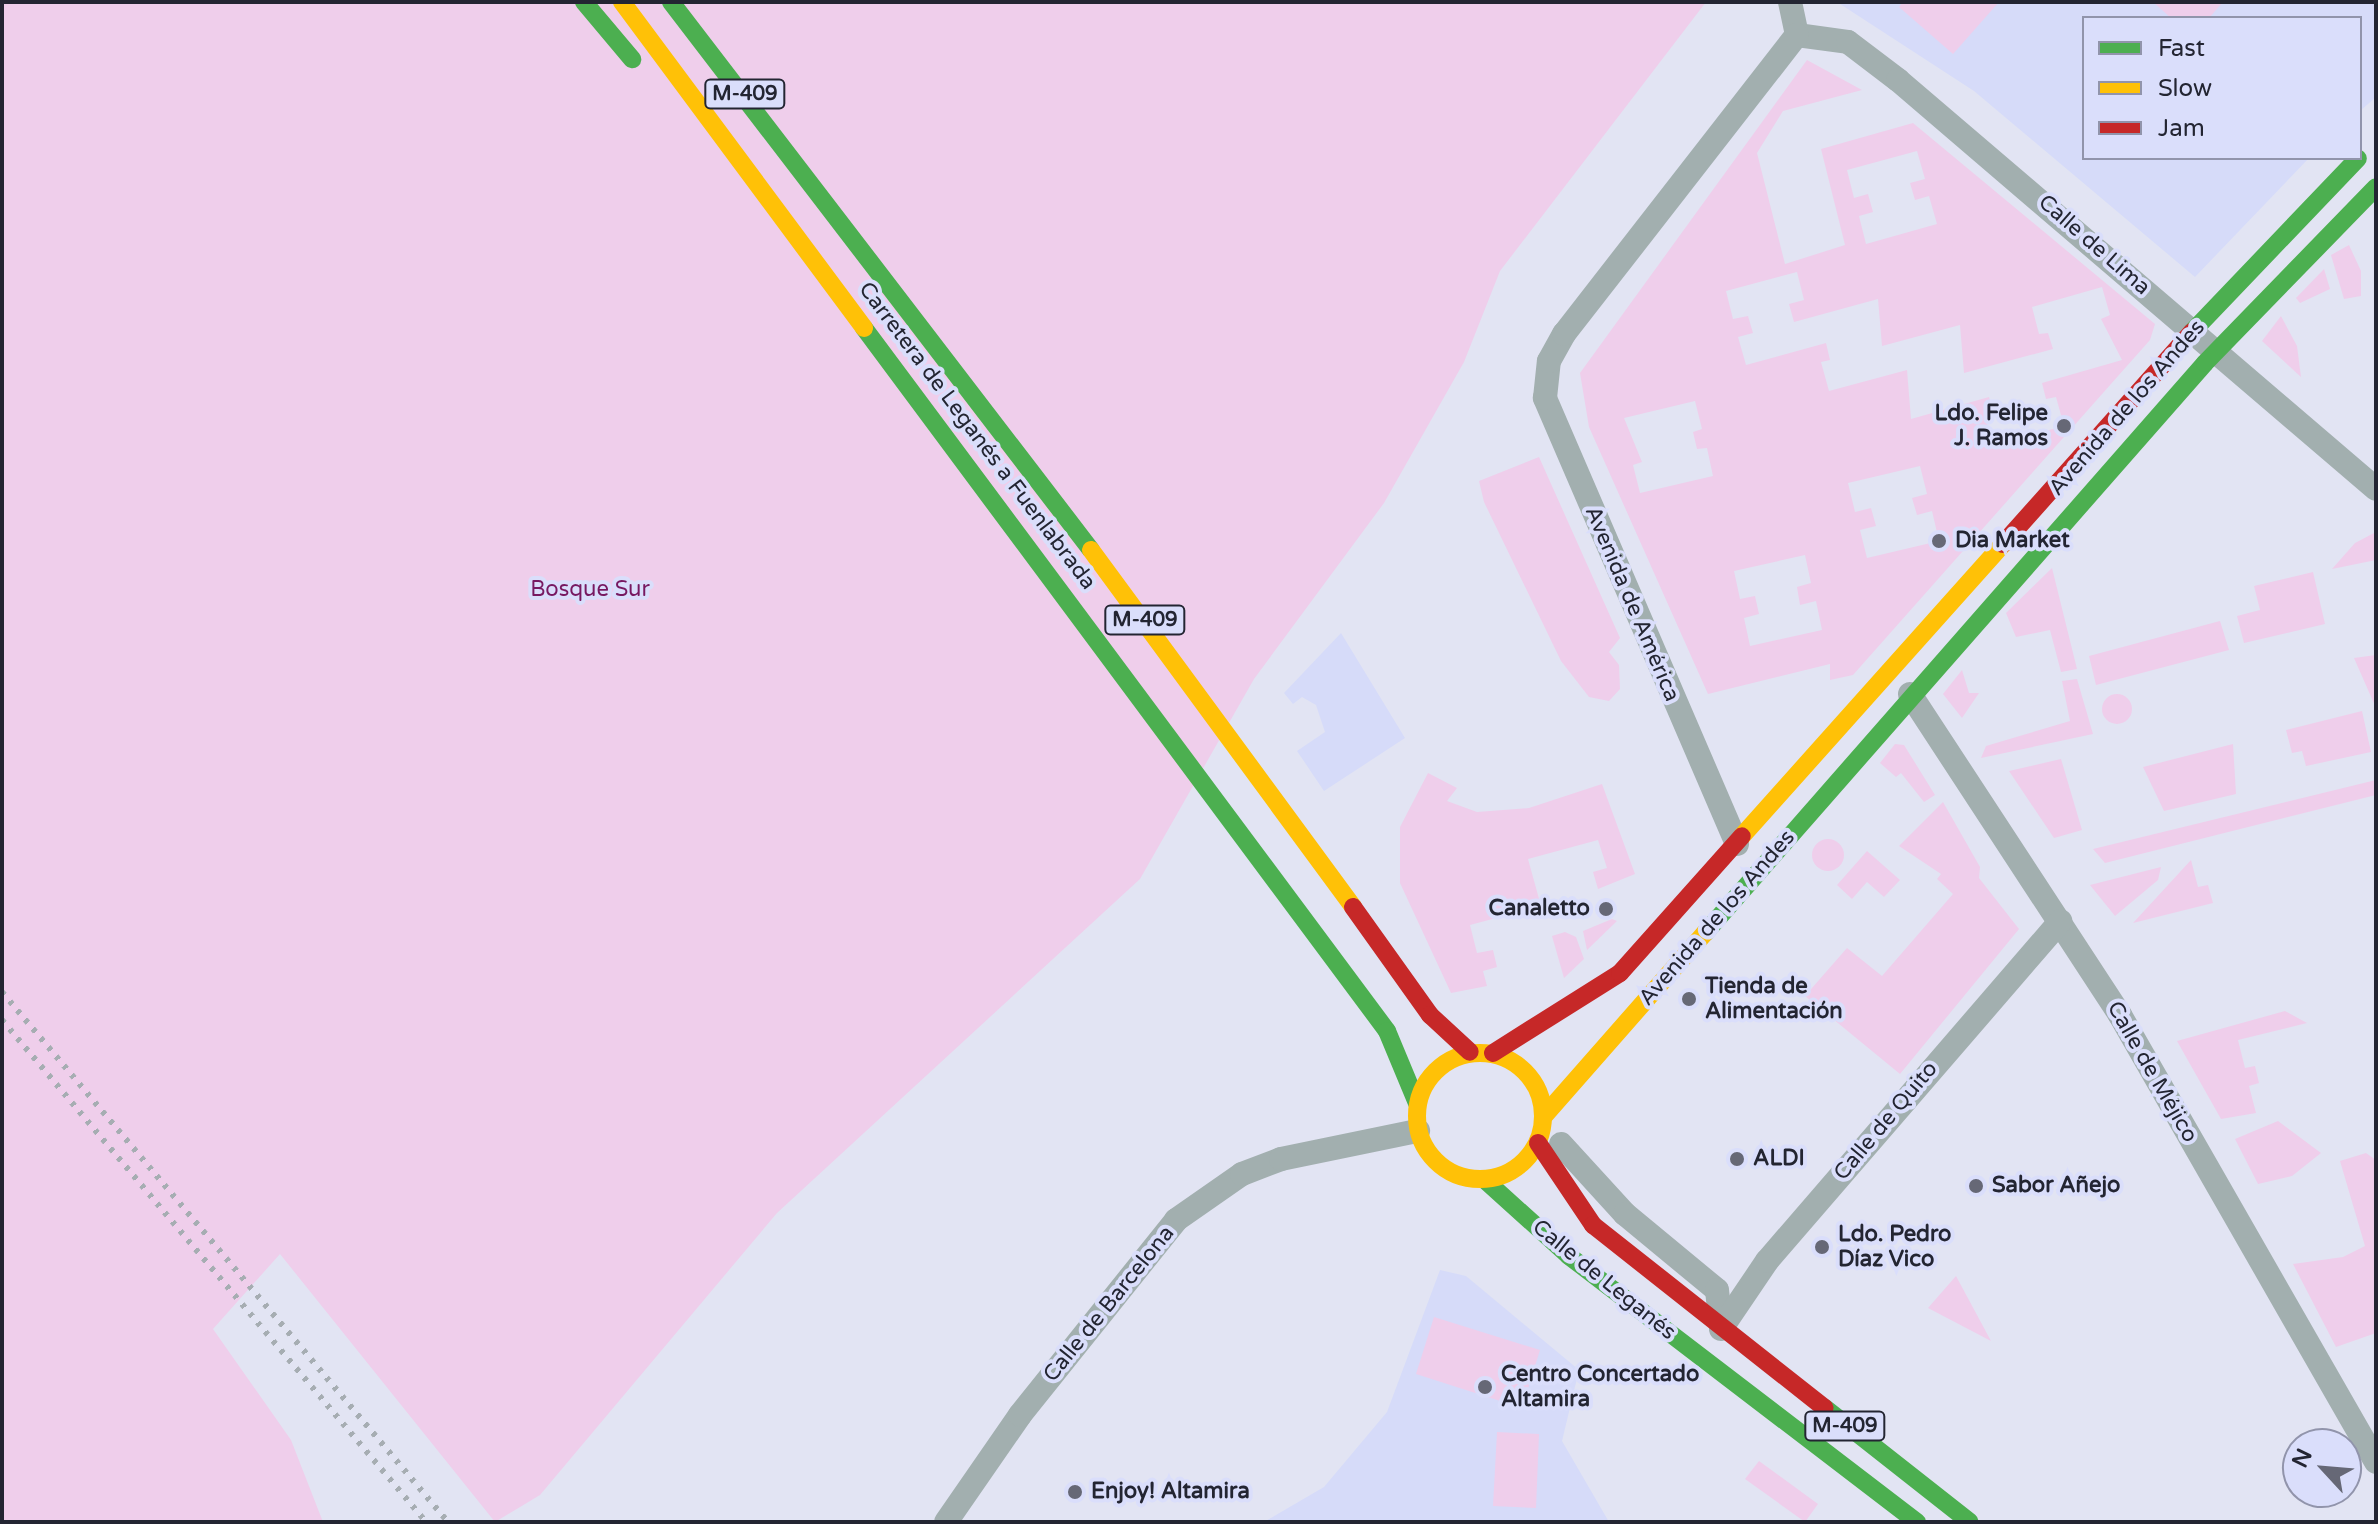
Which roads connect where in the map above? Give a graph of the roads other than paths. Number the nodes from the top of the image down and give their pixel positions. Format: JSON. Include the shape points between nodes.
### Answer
{"nodes":[{"id":1,"x":584,"y":2,"type":"edge"},
{"id":2,"x":622,"y":2,"type":"edge"},
{"id":3,"x":671,"y":2,"type":"edge"},
{"id":4,"x":1790,"y":2,"type":"edge"},
{"id":5,"x":719,"y":28,"type":"dead end"},
{"id":6,"x":1797,"y":35,"type":"junction"},
{"id":7,"x":643,"y":73,"type":"dead end"},
{"id":8,"x":673,"y":108,"type":"dead end"},
{"id":9,"x":2356,"y":160,"type":"edge"},
{"id":10,"x":818,"y":187,"type":"junction"},
{"id":11,"x":2376,"y":187,"type":"edge"},
{"id":12,"x":2192,"y":332,"type":"junction"},
{"id":13,"x":2217,"y":352,"type":"junction"},
{"id":14,"x":2376,"y":489,"type":"edge"},
{"id":15,"x":1021,"y":535,"type":"junction"},
{"id":16,"x":1901,"y":661,"type":"junction"},
{"id":17,"x":1915,"y":689,"type":"junction"},
{"id":18,"x":1737,"y":844,"type":"junction"},
{"id":19,"x":2060,"y":921,"type":"junction"},
{"id":20,"x":1470,"y":1052,"type":"junction"},
{"id":21,"x":1493,"y":1053,"type":"junction"},
{"id":22,"x":1417,"y":1103,"type":"junction"},
{"id":23,"x":1542,"y":1127,"type":"junction"},
{"id":24,"x":1418,"y":1131,"type":"junction"},
{"id":25,"x":1485,"y":1180,"type":"junction"},
{"id":26,"x":1721,"y":1329,"type":"junction"},
{"id":27,"x":2376,"y":1462,"type":"edge"},
{"id":28,"x":946,"y":1522,"type":"edge"},
{"id":29,"x":1917,"y":1522,"type":"edge"},
{"id":30,"x":1970,"y":1522,"type":"edge"}],
"edges":[{"from":1,"to":7,"type":"main road"},
{"from":2,"to":15,"type":"main road","name":"Carretera de Leganés a Fuenlabrada","number":"M-409"},
{"from":3,"to":10,"type":"main road","number":"M-409"},
{"from":4,"to":6,"type":"street"},
{"from":5,"to":10,"type":"main road","number":"M-409"},
{"from":6,"to":12,"type":"street","name":"Calle de Lima","via":[[1848,42],[1924,100]]},
{"from":6,"to":18,"type":"street","name":"Avenida de América","via":[[1591,298],[1549,361],[1545,398]]},
{"from":8,"to":15,"type":"main road","number":"M-409"},
{"from":9,"to":12,"type":"main road","name":"Avenida de los Andes"},
{"from":10,"to":20,"type":"main road","name":"Carretera de Leganés a Fuenlabrada","number":"M-409","via":[[1178,663],[1430,1015]]},
{"from":11,"to":13,"type":"main road","name":"Avenida de los Andes"},
{"from":12,"to":13,"type":"street","name":"Calle de Lima"},
{"from":12,"to":16,"type":"main road","name":"Avenida de los Andes"},
{"from":13,"to":14,"type":"street","name":"Calle de Lima"},
{"from":13,"to":17,"type":"main road","name":"Avenida de los Andes"},
{"from":15,"to":22,"type":"main road","name":"Carretera de Leganés a Fuenlabrada","number":"M-409","via":[[1387,1031]]},
{"from":16,"to":17,"type":"street"},
{"from":16,"to":18,"type":"main road","name":"Avenida de los Andes"},
{"from":17,"to":19,"type":"street","name":"Calle de Méjico"},
{"from":17,"to":23,"type":"main road","name":"Avenida de los Andes"},
{"from":18,"to":21,"type":"main road","name":"Avenida de los Andes","via":[[1593,996]]},
{"from":19,"to":26,"type":"street","name":"Calle de Quito","via":[[1767,1261]]},
{"from":19,"to":27,"type":"street","name":"Calle de Méjico"},
{"from":20,"to":21,"type":"main road"},
{"from":20,"to":22,"type":"main road","via":[[1437,1070]]},
{"from":21,"to":23,"type":"main road","via":[[1530,1075]]},
{"from":22,"to":24,"type":"main road","number":"M-409"},
{"from":23,"to":25,"type":"main road","via":[[1514,1169]]},
{"from":23,"to":26,"type":"street","via":[[1625,1214],[1717,1290]]},
{"from":24,"to":25,"type":"main road","number":"M-409","via":[[1442,1168]]},
{"from":24,"to":28,"type":"street","name":"Calle de Barcelona","via":[[1281,1159],[1242,1174],[1176,1220],[1020,1415]]},
{"from":25,"to":29,"type":"main road","name":"Calle de Leganés","number":"M-409","via":[[1569,1256]]},
{"from":26,"to":30,"type":"main road","number":"M-409"}]}
